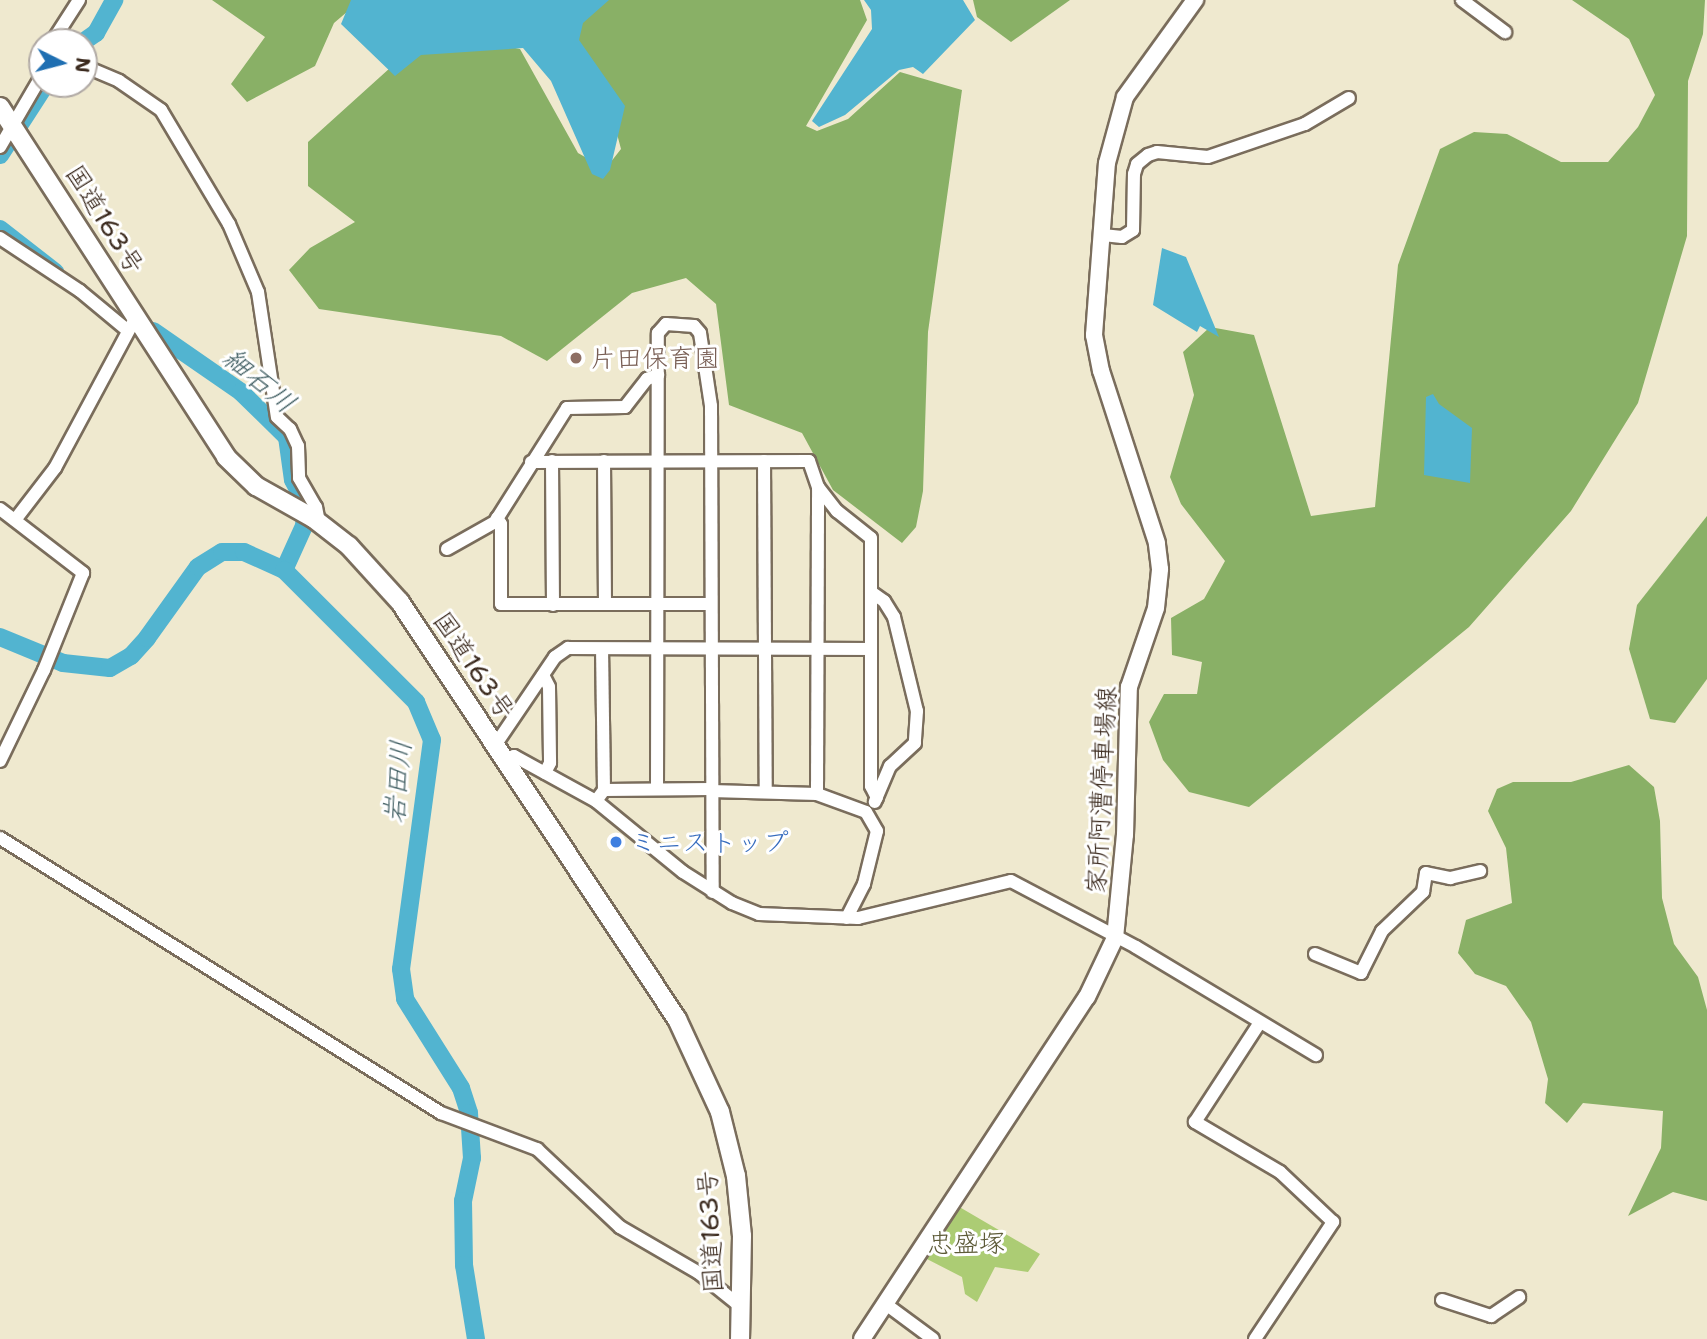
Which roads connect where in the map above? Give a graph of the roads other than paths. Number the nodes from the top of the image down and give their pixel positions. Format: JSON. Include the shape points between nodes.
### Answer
{"nodes":[{"id":1,"x":79,"y":0,"type":"edge"},
{"id":2,"x":1195,"y":0,"type":"edge"},
{"id":3,"x":1462,"y":0,"type":"edge"},
{"id":4,"x":61,"y":28,"type":"edge"},
{"id":5,"x":1504,"y":32,"type":"dead end"},
{"id":6,"x":98,"y":72,"type":"edge"},
{"id":7,"x":33,"y":98,"type":"edge"},
{"id":8,"x":1349,"y":98,"type":"dead end"},
{"id":9,"x":0,"y":107,"type":"edge"},
{"id":10,"x":19,"y":133,"type":"junction"},
{"id":11,"x":0,"y":147,"type":"edge"},
{"id":12,"x":1103,"y":235,"type":"junction"},
{"id":13,"x":0,"y":238,"type":"edge"},
{"id":14,"x":131,"y":323,"type":"junction"},
{"id":15,"x":658,"y":375,"type":"junction"},
{"id":16,"x":531,"y":461,"type":"junction"},
{"id":17,"x":552,"y":461,"type":"junction"},
{"id":18,"x":604,"y":461,"type":"junction"},
{"id":19,"x":657,"y":461,"type":"junction"},
{"id":20,"x":711,"y":461,"type":"junction"},
{"id":21,"x":764,"y":461,"type":"junction"},
{"id":22,"x":818,"y":487,"type":"junction"},
{"id":23,"x":0,"y":509,"type":"edge"},
{"id":24,"x":497,"y":518,"type":"junction"},
{"id":25,"x":15,"y":520,"type":"junction"},
{"id":26,"x":316,"y":521,"type":"junction"},
{"id":27,"x":447,"y":549,"type":"dead end"},
{"id":28,"x":871,"y":592,"type":"junction"},
{"id":29,"x":605,"y":603,"type":"junction"},
{"id":30,"x":657,"y":604,"type":"junction"},
{"id":31,"x":711,"y":604,"type":"junction"},
{"id":32,"x":553,"y":605,"type":"junction"},
{"id":33,"x":817,"y":648,"type":"junction"},
{"id":34,"x":602,"y":649,"type":"junction"},
{"id":35,"x":657,"y":649,"type":"junction"},
{"id":36,"x":711,"y":649,"type":"junction"},
{"id":37,"x":765,"y":649,"type":"junction"},
{"id":38,"x":870,"y":649,"type":"junction"},
{"id":39,"x":543,"y":675,"type":"junction"},
{"id":40,"x":501,"y":752,"type":"junction"},
{"id":41,"x":0,"y":761,"type":"edge"},
{"id":42,"x":545,"y":774,"type":"junction"},
{"id":43,"x":657,"y":789,"type":"junction"},
{"id":44,"x":604,"y":790,"type":"junction"},
{"id":45,"x":711,"y":790,"type":"junction"},
{"id":46,"x":766,"y":792,"type":"junction"},
{"id":47,"x":817,"y":794,"type":"junction"},
{"id":48,"x":877,"y":797,"type":"junction"},
{"id":49,"x":596,"y":801,"type":"junction"},
{"id":50,"x":866,"y":812,"type":"junction"},
{"id":51,"x":0,"y":838,"type":"edge"},
{"id":52,"x":1480,"y":871,"type":"dead end"},
{"id":53,"x":713,"y":892,"type":"junction"},
{"id":54,"x":847,"y":918,"type":"junction"},
{"id":55,"x":1115,"y":938,"type":"junction"},
{"id":56,"x":1315,"y":954,"type":"dead end"},
{"id":57,"x":1259,"y":1024,"type":"junction"},
{"id":58,"x":1317,"y":1055,"type":"dead end"},
{"id":59,"x":1519,"y":1297,"type":"dead end"},
{"id":60,"x":1442,"y":1300,"type":"dead end"},
{"id":61,"x":887,"y":1305,"type":"junction"},
{"id":62,"x":740,"y":1307,"type":"junction"},
{"id":63,"x":740,"y":1339,"type":"edge"},
{"id":64,"x":862,"y":1339,"type":"edge"},
{"id":65,"x":933,"y":1339,"type":"edge"},
{"id":66,"x":1255,"y":1339,"type":"edge"}],
"edges":[{"from":1,"to":4,"type":"street"},
{"from":2,"to":12,"type":"main road","name":"家所阿漕停車場線","via":[[1144,68],[1117,114],[1108,151]]},
{"from":3,"to":5,"type":"street"},
{"from":6,"to":26,"type":"street","via":[[162,110],[229,224],[258,292],[277,417],[298,446],[299,478]]},
{"from":7,"to":10,"type":"street"},
{"from":8,"to":12,"type":"street","via":[[1305,124],[1209,157],[1148,155],[1137,164],[1134,174],[1133,230],[1122,237]]},
{"from":9,"to":10,"type":"highway","name":"国道163号"},
{"from":10,"to":11,"type":"street"},
{"from":10,"to":14,"type":"highway","name":"国道163号"},
{"from":12,"to":55,"type":"main road","name":"家所阿漕停車場線","via":[[1097,352],[1157,543],[1160,569],[1156,608],[1129,687],[1125,835]]},
{"from":13,"to":14,"type":"street"},
{"from":14,"to":25,"type":"street","via":[[55,468]]},
{"from":14,"to":26,"type":"highway","name":"国道163号","via":[[233,465],[256,486]]},
{"from":15,"to":16,"type":"street","via":[[647,379],[625,407],[567,408]]},
{"from":15,"to":19,"type":"street"},
{"from":15,"to":20,"type":"street","via":[[658,333],[666,324],[694,326],[700,333],[700,356],[708,374]]},
{"from":16,"to":17,"type":"street"},
{"from":16,"to":24,"type":"street"},
{"from":17,"to":18,"type":"street"},
{"from":17,"to":32,"type":"street"},
{"from":18,"to":19,"type":"street"},
{"from":18,"to":29,"type":"street"},
{"from":19,"to":20,"type":"street"},
{"from":19,"to":30,"type":"street"},
{"from":20,"to":21,"type":"street"},
{"from":20,"to":31,"type":"street"},
{"from":21,"to":22,"type":"street","via":[[809,461]]},
{"from":21,"to":37,"type":"street"},
{"from":22,"to":28,"type":"street","via":[[843,517],[871,538]]},
{"from":22,"to":33,"type":"street"},
{"from":23,"to":25,"type":"street"},
{"from":24,"to":27,"type":"street"},
{"from":24,"to":32,"type":"street","via":[[501,524],[501,604]]},
{"from":25,"to":41,"type":"street","via":[[83,573]]},
{"from":26,"to":40,"type":"highway","name":"国道163号","via":[[375,571],[400,602]]},
{"from":28,"to":38,"type":"street"},
{"from":28,"to":48,"type":"street","via":[[894,617],[917,711],[915,743],[890,766]]},
{"from":29,"to":30,"type":"street"},
{"from":29,"to":32,"type":"street"},
{"from":30,"to":31,"type":"street"},
{"from":30,"to":35,"type":"street"},
{"from":31,"to":36,"type":"street"},
{"from":33,"to":37,"type":"street"},
{"from":33,"to":38,"type":"street"},
{"from":33,"to":47,"type":"street"},
{"from":34,"to":35,"type":"street"},
{"from":34,"to":39,"type":"street","via":[[560,651]]},
{"from":34,"to":44,"type":"street"},
{"from":35,"to":36,"type":"street"},
{"from":35,"to":43,"type":"street"},
{"from":36,"to":37,"type":"street"},
{"from":36,"to":45,"type":"street"},
{"from":37,"to":46,"type":"street"},
{"from":38,"to":48,"type":"street","via":[[871,786]]},
{"from":39,"to":40,"type":"street"},
{"from":39,"to":42,"type":"street","via":[[549,687],[550,763]]},
{"from":40,"to":42,"type":"street"},
{"from":40,"to":62,"type":"highway","name":"国道163号","via":[[677,1019],[709,1081],[736,1176],[742,1236]]},
{"from":42,"to":49,"type":"street"},
{"from":43,"to":44,"type":"street"},
{"from":43,"to":45,"type":"street"},
{"from":44,"to":49,"type":"street"},
{"from":45,"to":46,"type":"street"},
{"from":45,"to":53,"type":"street"},
{"from":46,"to":47,"type":"street"},
{"from":47,"to":50,"type":"street"},
{"from":48,"to":50,"type":"street"},
{"from":49,"to":53,"type":"street"},
{"from":50,"to":54,"type":"street","via":[[877,831],[864,884]]},
{"from":51,"to":62,"type":"street","via":[[453,1117],[537,1149],[620,1227],[699,1273]]},
{"from":52,"to":56,"type":"street","via":[[1450,878],[1426,873],[1423,892],[1382,932],[1361,973]]},
{"from":53,"to":54,"type":"street","via":[[759,914]]},
{"from":54,"to":55,"type":"street","via":[[1011,881]]},
{"from":55,"to":57,"type":"street"},
{"from":55,"to":61,"type":"main road","name":"家所阿漕停車場線","via":[[1087,997]]},
{"from":57,"to":58,"type":"street"},
{"from":57,"to":66,"type":"street","via":[[1195,1122],[1280,1172],[1333,1222]]},
{"from":59,"to":60,"type":"street","via":[[1491,1315]]},
{"from":61,"to":64,"type":"main road","name":"家所阿漕停車場線"},
{"from":61,"to":65,"type":"street"},
{"from":62,"to":63,"type":"highway","name":"国道163号"}]}
